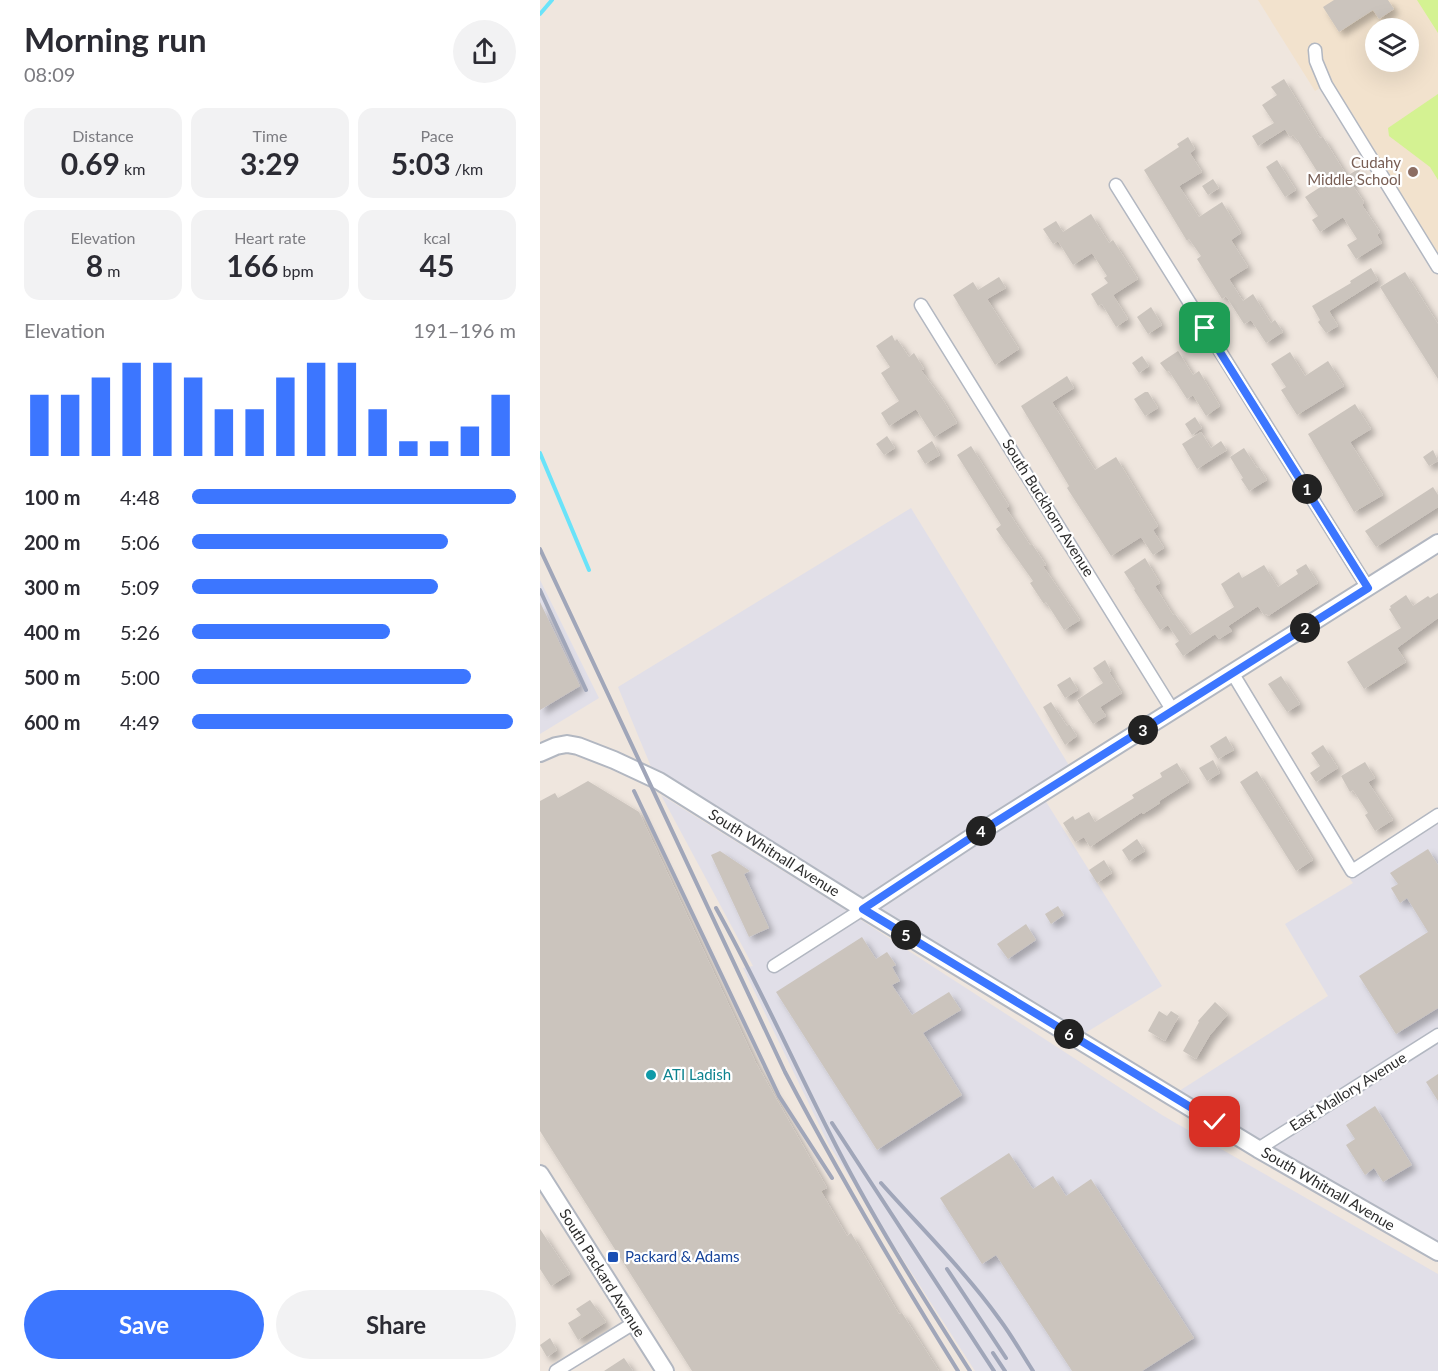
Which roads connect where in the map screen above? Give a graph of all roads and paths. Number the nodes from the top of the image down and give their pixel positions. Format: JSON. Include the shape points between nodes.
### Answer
{"nodes":[{"id":1,"x":1316,"y":50,"type":"dead end"},
{"id":2,"x":1116,"y":185,"type":"dead end"},
{"id":3,"x":1438,"y":267,"type":"edge"},
{"id":4,"x":921,"y":305,"type":"dead end"},
{"id":5,"x":1438,"y":543,"type":"edge"},
{"id":6,"x":1368,"y":588,"type":"junction"},
{"id":7,"x":1233,"y":674,"type":"junction"},
{"id":8,"x":1173,"y":711,"type":"junction"},
{"id":9,"x":540,"y":753,"type":"edge"},
{"id":10,"x":1438,"y":815,"type":"edge"},
{"id":11,"x":863,"y":909,"type":"junction"},
{"id":12,"x":774,"y":966,"type":"dead end"},
{"id":13,"x":1438,"y":1035,"type":"edge"},
{"id":14,"x":1258,"y":1149,"type":"junction"},
{"id":15,"x":540,"y":1174,"type":"edge"},
{"id":16,"x":1438,"y":1252,"type":"edge"},
{"id":17,"x":634,"y":1323,"type":"junction"},
{"id":18,"x":556,"y":1371,"type":"edge"},
{"id":19,"x":665,"y":1371,"type":"edge"}],
"edges":[{"from":1,"to":3,"type":"street","via":[[1316,61],[1326,85]]},
{"from":2,"to":6,"type":"street"},
{"from":4,"to":8,"type":"street","name":"South Buckhorn Avenue"},
{"from":5,"to":6,"type":"street"},
{"from":6,"to":7,"type":"street"},
{"from":7,"to":8,"type":"street"},
{"from":7,"to":10,"type":"street","via":[[1352,871]]},
{"from":8,"to":11,"type":"street"},
{"from":9,"to":11,"type":"street","name":"South Whitnall Avenue","via":[[567,744],[592,750],[659,781]]},
{"from":11,"to":12,"type":"street"},
{"from":11,"to":14,"type":"street","name":"South Whitnall Avenue"},
{"from":13,"to":14,"type":"street","name":"East Mallory Avenue"},
{"from":14,"to":16,"type":"street","name":"South Whitnall Avenue"},
{"from":15,"to":17,"type":"street","name":"South Packard Avenue"},
{"from":17,"to":18,"type":"street"},
{"from":17,"to":19,"type":"street","name":"South Packard Avenue"}]}
